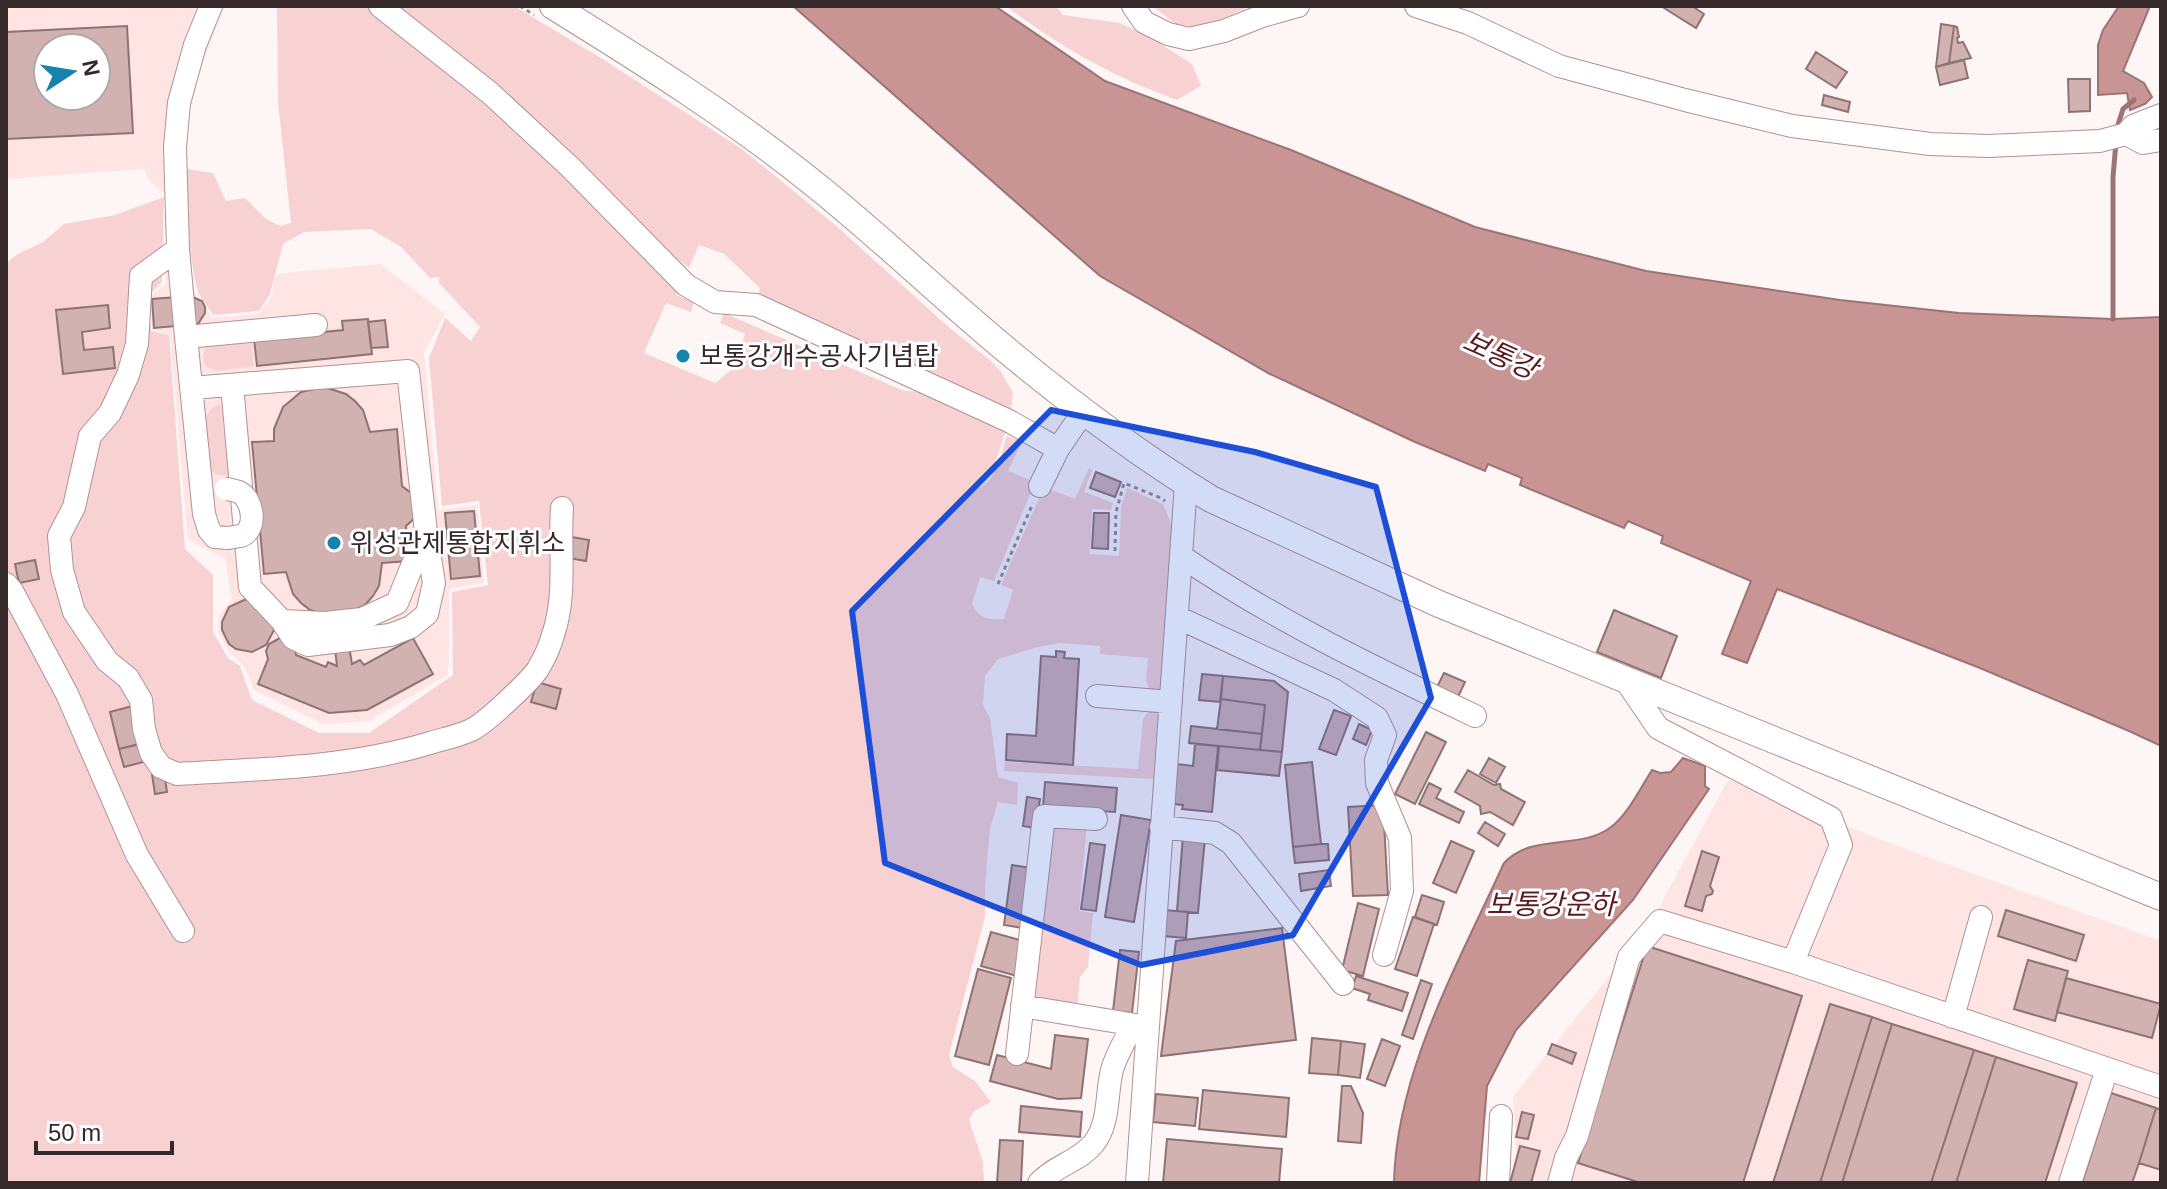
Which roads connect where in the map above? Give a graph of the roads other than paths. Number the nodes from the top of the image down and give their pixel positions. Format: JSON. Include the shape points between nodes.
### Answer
{"nodes":[{"id":1,"x":211,"y":6,"type":"edge"},
{"id":2,"x":380,"y":6,"type":"edge"},
{"id":3,"x":553,"y":6,"type":"edge"},
{"id":4,"x":1133,"y":6,"type":"edge"},
{"id":5,"x":1298,"y":6,"type":"edge"},
{"id":6,"x":1416,"y":6,"type":"edge"},
{"id":7,"x":2161,"y":115,"type":"edge"},
{"id":8,"x":2120,"y":136,"type":"junction"},
{"id":9,"x":2161,"y":140,"type":"edge"},
{"id":10,"x":178,"y":249,"type":"junction"},
{"id":11,"x":316,"y":325,"type":"dead end"},
{"id":12,"x":186,"y":337,"type":"junction"},
{"id":13,"x":232,"y":385,"type":"junction"},
{"id":14,"x":191,"y":388,"type":"junction"},
{"id":15,"x":1084,"y":411,"type":"junction"},
{"id":16,"x":1058,"y":449,"type":"junction"},
{"id":17,"x":1186,"y":484,"type":"junction"},
{"id":18,"x":1040,"y":486,"type":"road end"},
{"id":19,"x":203,"y":488,"type":"junction"},
{"id":20,"x":562,"y":508,"type":"dead end"},
{"id":21,"x":426,"y":532,"type":"junction"},
{"id":22,"x":1181,"y":556,"type":"junction"},
{"id":23,"x":6,"y":584,"type":"edge"},
{"id":24,"x":1177,"y":617,"type":"junction"},
{"id":25,"x":282,"y":621,"type":"junction"},
{"id":26,"x":1624,"y":678,"type":"junction"},
{"id":27,"x":1097,"y":696,"type":"dead end"},
{"id":28,"x":1171,"y":702,"type":"junction"},
{"id":29,"x":1475,"y":716,"type":"dead end"},
{"id":30,"x":1096,"y":819,"type":"dead end"},
{"id":31,"x":1161,"y":827,"type":"junction"},
{"id":32,"x":2161,"y":897,"type":"edge"},
{"id":33,"x":1981,"y":917,"type":"dead end"},
{"id":34,"x":183,"y":931,"type":"dead end"},
{"id":35,"x":1384,"y":955,"type":"dead end"},
{"id":36,"x":1793,"y":962,"type":"junction"},
{"id":37,"x":1343,"y":984,"type":"dead end"},
{"id":38,"x":1022,"y":1006,"type":"junction"},
{"id":39,"x":1953,"y":1017,"type":"junction"},
{"id":40,"x":1141,"y":1026,"type":"junction"},
{"id":41,"x":1017,"y":1054,"type":"dead end"},
{"id":42,"x":2107,"y":1069,"type":"junction"},
{"id":43,"x":2160,"y":1083,"type":"edge"},
{"id":44,"x":1501,"y":1116,"type":"dead end"},
{"id":45,"x":1039,"y":1183,"type":"edge"},
{"id":46,"x":1137,"y":1183,"type":"edge"},
{"id":47,"x":1498,"y":1183,"type":"edge"},
{"id":48,"x":1559,"y":1183,"type":"edge"},
{"id":49,"x":2070,"y":1183,"type":"edge"}],
"edges":[{"from":1,"to":10,"type":"street","via":[[179,103]]},
{"from":2,"to":16,"type":"street","via":[[501,103],[686,285],[715,302],[756,305],[1009,421]]},
{"from":3,"to":15,"type":"main road","via":[[812,182]]},
{"from":4,"to":5,"type":"street","via":[[1144,22],[1189,39]]},
{"from":6,"to":8,"type":"street","via":[[1468,23],[1559,66],[1792,126],[1988,146]]},
{"from":7,"to":8,"type":"street"},
{"from":8,"to":9,"type":"street","via":[[2143,143]]},
{"from":10,"to":12,"type":"street"},
{"from":10,"to":20,"type":"street","via":[[141,276],[137,344],[128,375],[110,413],[90,436],[74,507],[59,536],[74,612],[141,700],[151,753],[161,767],[177,774],[305,767],[392,754],[472,730],[538,670],[553,635],[563,575]]},
{"from":11,"to":12,"type":"street"},
{"from":12,"to":14,"type":"street"},
{"from":13,"to":14,"type":"street"},
{"from":13,"to":21,"type":"street","via":[[408,371]]},
{"from":13,"to":25,"type":"street","via":[[250,587]]},
{"from":14,"to":19,"type":"street"},
{"from":15,"to":16,"type":"street"},
{"from":15,"to":17,"type":"main road"},
{"from":16,"to":18,"type":"street"},
{"from":17,"to":22,"type":"street"},
{"from":17,"to":26,"type":"main road","via":[[1439,604]]},
{"from":19,"to":19,"type":"street","bridge":true,"via":[[204,514],[215,537],[248,531],[251,506],[246,497],[238,491]]},
{"from":21,"to":25,"type":"street","via":[[397,603],[362,619]]},
{"from":21,"to":25,"type":"street","via":[[434,583],[427,614],[411,627],[390,635],[308,645],[293,638]]},
{"from":22,"to":24,"type":"street"},
{"from":22,"to":29,"type":"street","via":[[1378,670]]},
{"from":23,"to":34,"type":"street","via":[[67,694],[137,855]]},
{"from":24,"to":28,"type":"street"},
{"from":24,"to":35,"type":"street","via":[[1334,690],[1377,718],[1385,735],[1376,760],[1377,783],[1400,838],[1402,891]]},
{"from":26,"to":32,"type":"main road"},
{"from":26,"to":36,"type":"street","via":[[1658,728],[1831,818],[1841,845]]},
{"from":27,"to":28,"type":"street"},
{"from":28,"to":31,"type":"street"},
{"from":30,"to":38,"type":"street","via":[[1044,816]]},
{"from":31,"to":37,"type":"street","via":[[1215,833],[1231,843]]},
{"from":31,"to":40,"type":"street"},
{"from":33,"to":39,"type":"street"},
{"from":36,"to":39,"type":"street"},
{"from":36,"to":48,"type":"street","via":[[1660,921],[1629,957]]},
{"from":38,"to":40,"type":"street"},
{"from":38,"to":41,"type":"street"},
{"from":39,"to":42,"type":"street"},
{"from":40,"to":45,"type":"street","via":[[1112,1068],[1102,1128],[1094,1143]]},
{"from":40,"to":46,"type":"street"},
{"from":42,"to":43,"type":"street"},
{"from":42,"to":49,"type":"street"},
{"from":44,"to":47,"type":"street"}]}
